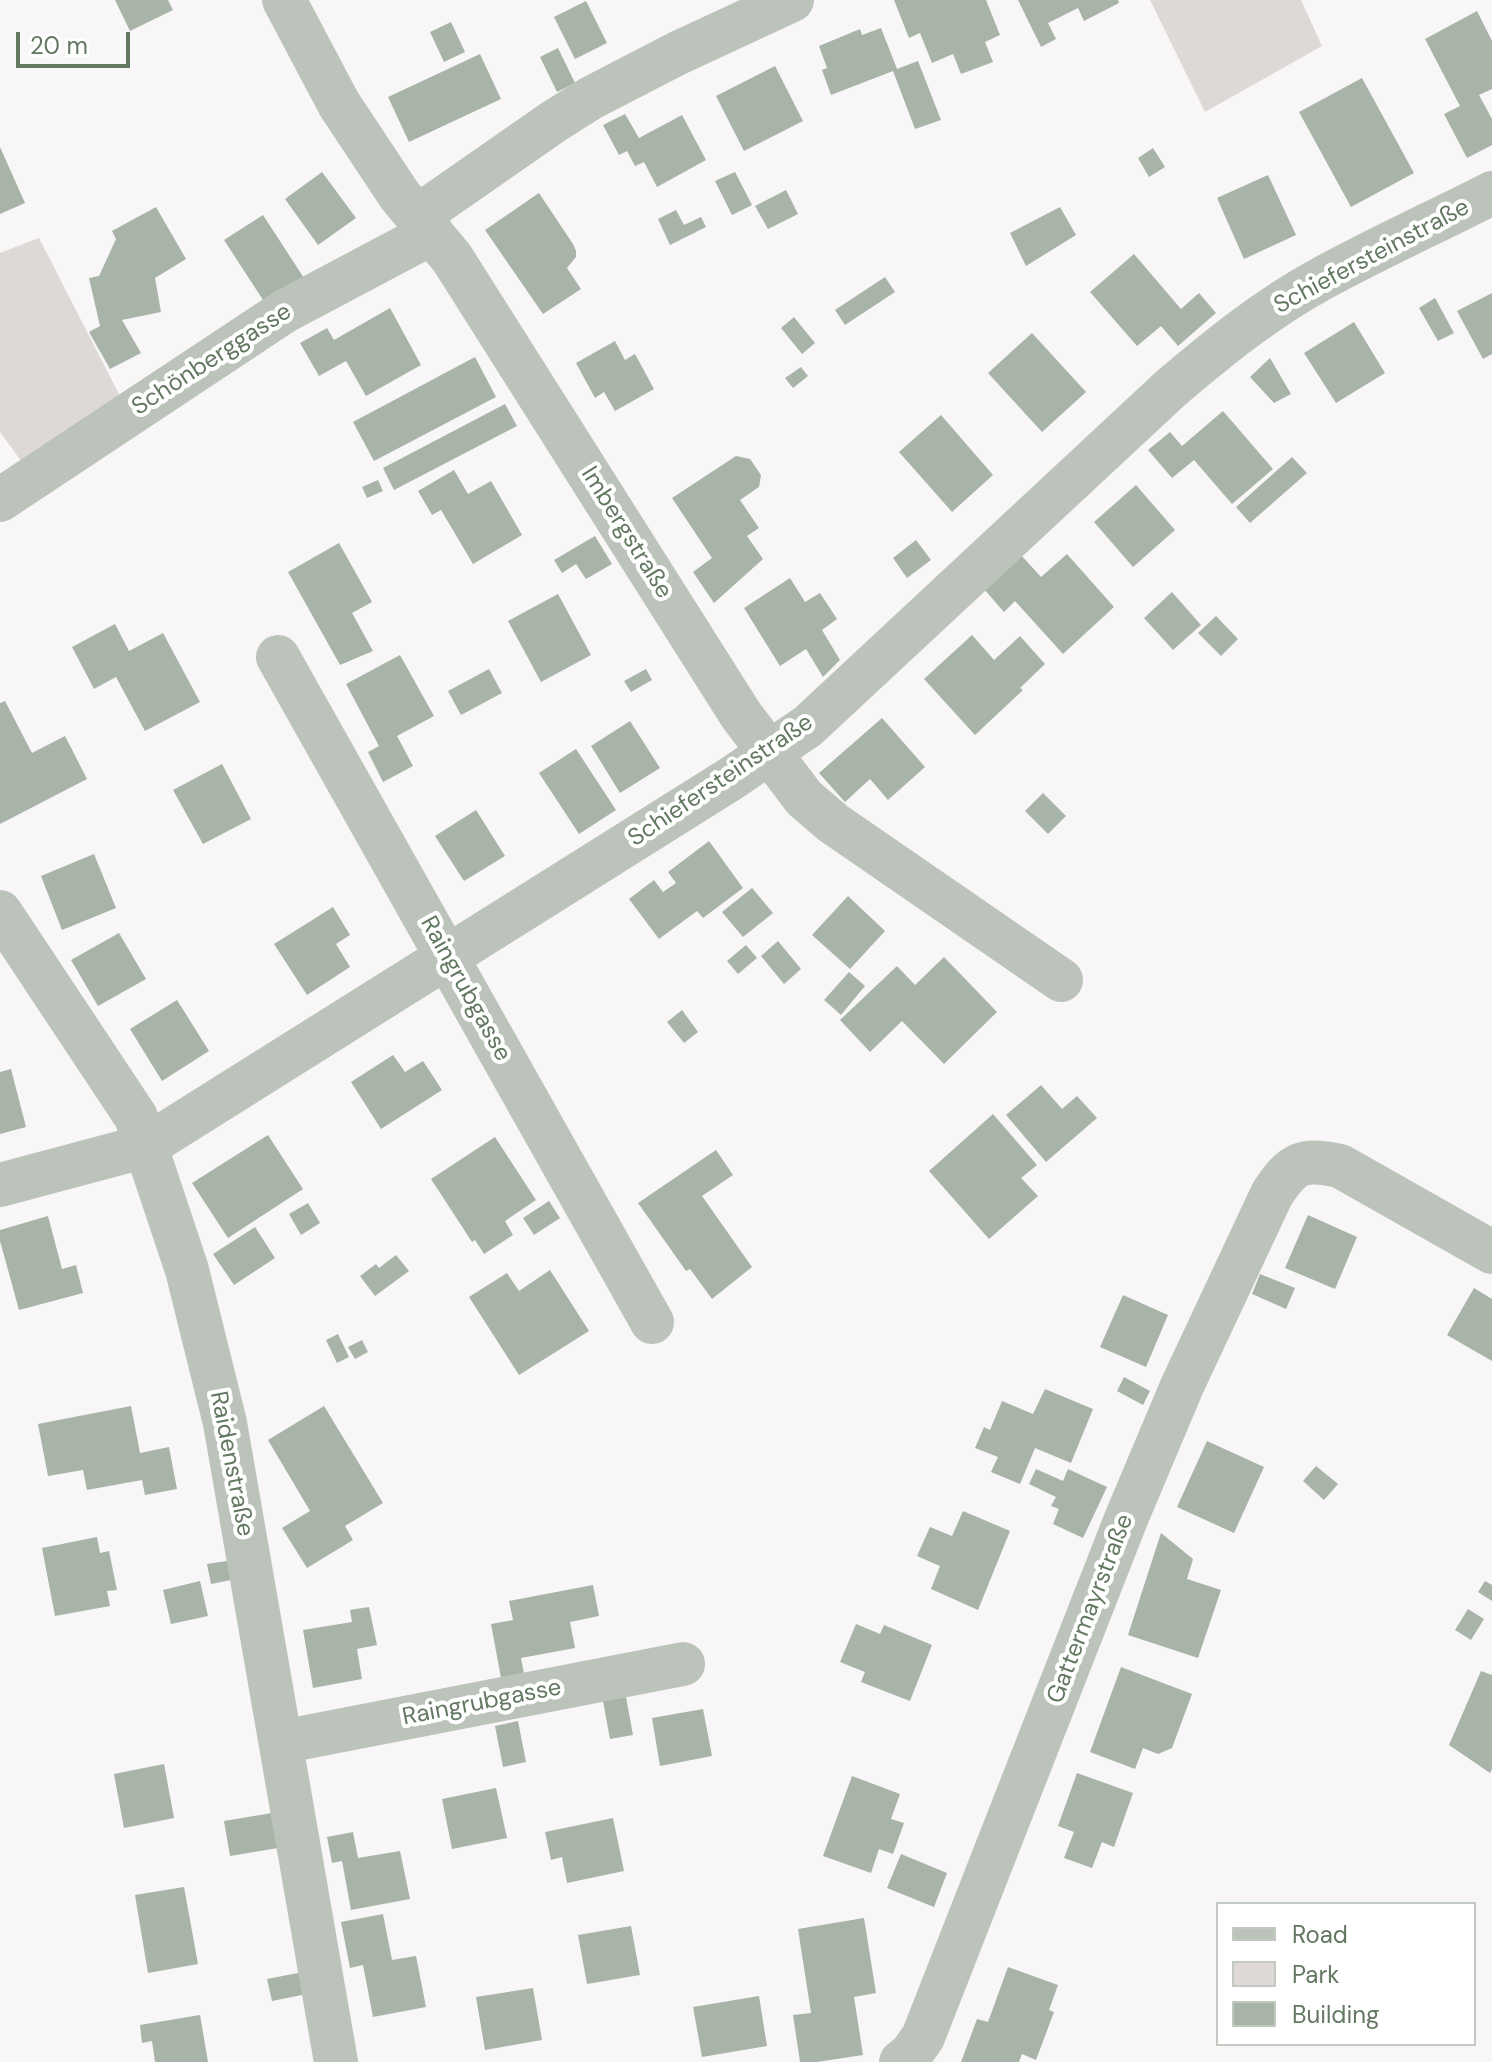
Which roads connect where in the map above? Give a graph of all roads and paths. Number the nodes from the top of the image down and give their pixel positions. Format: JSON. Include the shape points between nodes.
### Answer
{"nodes":[{"id":1,"x":284,"y":0,"type":"edge"},
{"id":2,"x":792,"y":0,"type":"edge"},
{"id":3,"x":1492,"y":193,"type":"edge"},
{"id":4,"x":425,"y":225,"type":"junction"},
{"id":5,"x":0,"y":500,"type":"edge"},
{"id":6,"x":278,"y":657,"type":"dead end"},
{"id":7,"x":769,"y":752,"type":"junction"},
{"id":8,"x":0,"y":912,"type":"edge"},
{"id":9,"x":447,"y":957,"type":"junction"},
{"id":10,"x":1061,"y":980,"type":"dead end"},
{"id":11,"x":146,"y":1146,"type":"junction"},
{"id":12,"x":0,"y":1185,"type":"edge"},
{"id":13,"x":1492,"y":1252,"type":"edge"},
{"id":14,"x":652,"y":1322,"type":"dead end"},
{"id":15,"x":683,"y":1664,"type":"dead end"},
{"id":16,"x":281,"y":1742,"type":"junction"},
{"id":17,"x":336,"y":2062,"type":"edge"},
{"id":18,"x":901,"y":2062,"type":"edge"}],
"edges":[{"from":1,"to":4,"type":"street","name":"Imbergstraße","via":[[339,104]]},
{"from":2,"to":4,"type":"street","name":"Schönberggasse","via":[[591,98],[553,122]]},
{"from":3,"to":7,"type":"street","name":"Schiefersteinstraße","via":[[1320,279],[1215,351],[808,726]]},
{"from":4,"to":5,"type":"street","name":"Schönberggasse"},
{"from":4,"to":7,"type":"street","name":"Imbergstraße","via":[[452,258]]},
{"from":6,"to":9,"type":"street","name":"Raingrubgasse"},
{"from":7,"to":9,"type":"street","name":"Schiefersteinstraße"},
{"from":7,"to":10,"type":"street","name":"Imbergstraße","via":[[804,798],[833,823]]},
{"from":8,"to":11,"type":"street","name":"Raidenstraße","via":[[136,1117]]},
{"from":9,"to":11,"type":"street","name":"Schiefersteinstraße"},
{"from":9,"to":14,"type":"street","name":"Raingrubgasse"},
{"from":11,"to":12,"type":"street","name":"Schiefersteinstraße"},
{"from":11,"to":16,"type":"street","name":"Raidenstraße","via":[[187,1270],[225,1423]]},
{"from":13,"to":18,"type":"street","name":"Gattermayrstraße","via":[[1340,1166],[1299,1164],[1283,1177],[1182,1386],[1115,1544],[923,2037]]},
{"from":15,"to":16,"type":"street","name":"Raingrubgasse"},
{"from":16,"to":17,"type":"street","name":"Raidenstraße"}]}
